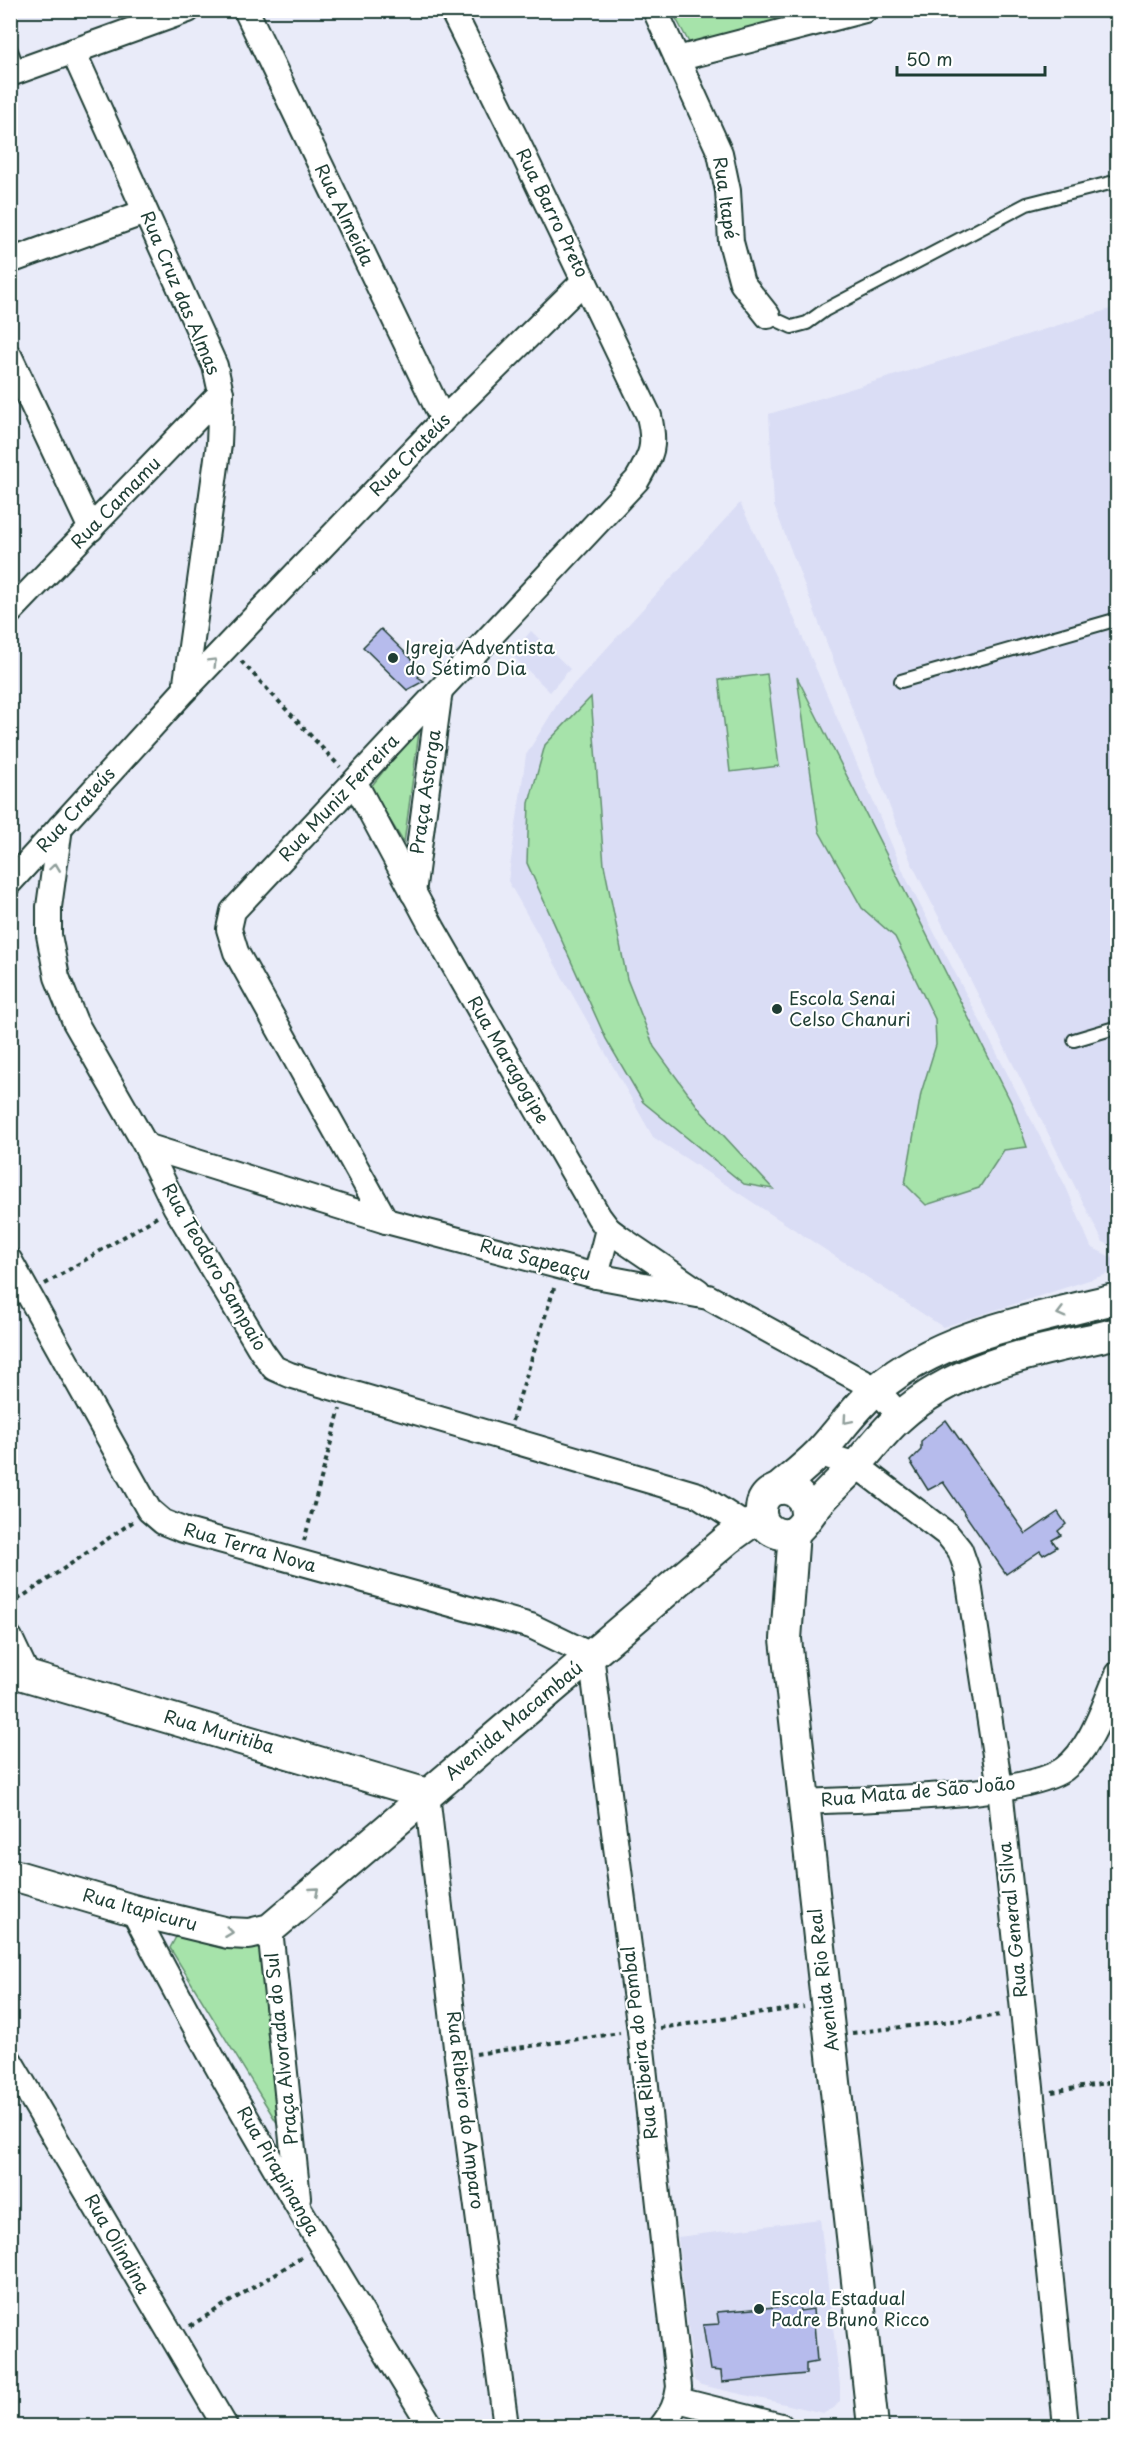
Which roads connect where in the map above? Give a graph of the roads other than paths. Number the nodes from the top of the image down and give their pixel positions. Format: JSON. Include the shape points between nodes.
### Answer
{"nodes":[{"id":1,"x":188,"y":10,"type":"edge"},
{"id":2,"x":246,"y":10,"type":"edge"},
{"id":3,"x":452,"y":10,"type":"edge"},
{"id":4,"x":655,"y":10,"type":"edge"},
{"id":5,"x":865,"y":10,"type":"edge"},
{"id":6,"x":10,"y":48,"type":"edge"},
{"id":7,"x":73,"y":51,"type":"junction"},
{"id":8,"x":677,"y":59,"type":"junction"},
{"id":9,"x":15,"y":73,"type":"edge"},
{"id":10,"x":1118,"y":181,"type":"edge"},
{"id":11,"x":145,"y":212,"type":"junction"},
{"id":12,"x":10,"y":261,"type":"edge"},
{"id":13,"x":584,"y":281,"type":"junction"},
{"id":14,"x":768,"y":316,"type":"joint"},
{"id":15,"x":10,"y":357,"type":"edge"},
{"id":16,"x":221,"y":393,"type":"junction"},
{"id":17,"x":649,"y":416,"type":"joint"},
{"id":18,"x":443,"y":420,"type":"junction"},
{"id":19,"x":91,"y":529,"type":"junction"},
{"id":20,"x":10,"y":612,"type":"edge"},
{"id":21,"x":1118,"y":619,"type":"edge"},
{"id":22,"x":193,"y":635,"type":"junction"},
{"id":23,"x":234,"y":640,"type":"junction"},
{"id":24,"x":901,"y":681,"type":"dead end"},
{"id":25,"x":185,"y":690,"type":"junction"},
{"id":26,"x":440,"y":690,"type":"junction"},
{"id":27,"x":355,"y":783,"type":"junction"},
{"id":28,"x":60,"y":827,"type":"junction"},
{"id":29,"x":14,"y":878,"type":"edge"},
{"id":30,"x":413,"y":893,"type":"junction"},
{"id":31,"x":49,"y":907,"type":"junction"},
{"id":32,"x":1118,"y":1027,"type":"edge"},
{"id":33,"x":1074,"y":1040,"type":"dead end"},
{"id":34,"x":146,"y":1146,"type":"junction"},
{"id":35,"x":386,"y":1221,"type":"junction"},
{"id":36,"x":608,"y":1229,"type":"junction"},
{"id":37,"x":10,"y":1261,"type":"edge"},
{"id":38,"x":596,"y":1276,"type":"junction"},
{"id":39,"x":708,"y":1297,"type":"junction"},
{"id":40,"x":1118,"y":1298,"type":"edge"},
{"id":41,"x":1118,"y":1333,"type":"edge"},
{"id":42,"x":876,"y":1389,"type":"junction"},
{"id":43,"x":900,"y":1417,"type":"junction"},
{"id":44,"x":818,"y":1453,"type":"junction"},
{"id":45,"x":856,"y":1465,"type":"junction"},
{"id":46,"x":778,"y":1489,"type":"junction"},
{"id":47,"x":754,"y":1522,"type":"junction"},
{"id":48,"x":800,"y":1525,"type":"junction"},
{"id":49,"x":10,"y":1638,"type":"edge"},
{"id":50,"x":591,"y":1655,"type":"junction"},
{"id":51,"x":19,"y":1673,"type":"edge"},
{"id":52,"x":1118,"y":1674,"type":"edge"},
{"id":53,"x":1000,"y":1788,"type":"junction"},
{"id":54,"x":427,"y":1794,"type":"junction"},
{"id":55,"x":803,"y":1802,"type":"junction"},
{"id":56,"x":10,"y":1874,"type":"edge"},
{"id":57,"x":133,"y":1910,"type":"junction"},
{"id":58,"x":270,"y":1929,"type":"junction"},
{"id":59,"x":10,"y":2061,"type":"edge"},
{"id":60,"x":299,"y":2206,"type":"junction"},
{"id":61,"x":678,"y":2400,"type":"junction"},
{"id":62,"x":225,"y":2427,"type":"edge"},
{"id":63,"x":431,"y":2427,"type":"edge"},
{"id":64,"x":506,"y":2427,"type":"edge"},
{"id":65,"x":662,"y":2427,"type":"edge"},
{"id":66,"x":781,"y":2427,"type":"edge"},
{"id":67,"x":873,"y":2427,"type":"edge"},
{"id":68,"x":1066,"y":2427,"type":"edge"}],
"edges":[{"from":1,"to":7,"type":"street"},
{"from":2,"to":18,"type":"street","name":"Rua Almeida"},
{"from":3,"to":13,"type":"street","name":"Rua Barro Preto"},
{"from":4,"to":8,"type":"street","name":"Rua Itapé"},
{"from":5,"to":8,"type":"street"},
{"from":6,"to":9,"type":"lane"},
{"from":7,"to":9,"type":"street"},
{"from":7,"to":11,"type":"street","name":"Rua Cruz das Almas"},
{"from":8,"to":14,"type":"street","name":"Rua Itapé","via":[[720,153],[728,191],[731,242],[742,283]]},
{"from":10,"to":14,"type":"lane","via":[[1027,204],[807,323],[792,327]]},
{"from":11,"to":12,"type":"street"},
{"from":11,"to":16,"type":"street","name":"Rua Cruz das Almas","via":[[215,366]]},
{"from":13,"to":17,"type":"street","name":"Rua Barro Preto"},
{"from":13,"to":18,"type":"street","name":"Rua Crateús"},
{"from":15,"to":19,"type":"street"},
{"from":16,"to":19,"type":"street","name":"Rua Camamu"},
{"from":16,"to":22,"type":"street","name":"Rua Cruz das Almas","via":[[219,444]]},
{"from":17,"to":26,"type":"street","name":"Rua Muniz Ferreira","via":[[654,438],[651,456],[637,480]]},
{"from":18,"to":23,"type":"street","name":"Rua Crateús"},
{"from":19,"to":20,"type":"street","name":"Rua Camamu"},
{"from":21,"to":24,"type":"lane"},
{"from":22,"to":23,"type":"street"},
{"from":22,"to":25,"type":"street","name":"Rua Cruz das Almas"},
{"from":25,"to":23,"type":"street","name":"Rua Crateús","one_way":true},
{"from":25,"to":28,"type":"street","name":"Rua Crateús"},
{"from":26,"to":27,"type":"street","name":"Rua Muniz Ferreira"},
{"from":26,"to":30,"type":"street","name":"Praça Astorga"},
{"from":27,"to":30,"type":"street","name":"Rua Maragogipe"},
{"from":27,"to":35,"type":"street","name":"Rua Muniz Ferreira","via":[[233,911],[229,929],[236,952]]},
{"from":28,"to":29,"type":"street","name":"Rua Crateús"},
{"from":31,"to":28,"type":"street","name":"Rua Teodoro Sampaio","one_way":true},
{"from":29,"to":31,"type":"street","via":[[32,885]]},
{"from":30,"to":36,"type":"street","name":"Rua Maragogipe"},
{"from":31,"to":34,"type":"street","name":"Rua Teodoro Sampaio","via":[[49,935],[57,977],[75,1022]]},
{"from":32,"to":33,"type":"lane"},
{"from":34,"to":35,"type":"street","name":"Rua Sapeaçu"},
{"from":34,"to":47,"type":"street","name":"Rua Teodoro Sampaio","via":[[175,1206],[274,1368],[698,1495]]},
{"from":35,"to":38,"type":"street","name":"Rua Sapeaçu"},
{"from":36,"to":38,"type":"street"},
{"from":36,"to":39,"type":"street","name":"Rua Maragogipe"},
{"from":37,"to":50,"type":"street","name":"Rua Terra Nova","via":[[149,1510],[163,1522],[531,1626]]},
{"from":38,"to":39,"type":"street","name":"Rua Sapeaçu"},
{"from":39,"to":42,"type":"street","name":"Rua Sapeaçu"},
{"from":40,"to":42,"type":"street","one_way":true,"via":[[970,1338],[898,1372]]},
{"from":41,"to":43,"type":"street","via":[[972,1372],[935,1391]]},
{"from":42,"to":43,"type":"street","name":"Rua Sapeaçu"},
{"from":42,"to":44,"type":"street","one_way":true},
{"from":43,"to":45,"type":"street"},
{"from":44,"to":45,"type":"street","name":"Rua General Silva"},
{"from":44,"to":46,"type":"street"},
{"from":45,"to":48,"type":"street"},
{"from":45,"to":53,"type":"street","name":"Rua General Silva","via":[[948,1535],[960,1550],[967,1570]]},
{"from":46,"to":47,"type":"street","via":[[763,1500]]},
{"from":46,"to":48,"type":"street","via":[[787,1488],[803,1498],[806,1508]]},
{"from":47,"to":48,"type":"street","via":[[784,1534]]},
{"from":47,"to":50,"type":"street","name":"Avenida Macambaú"},
{"from":48,"to":55,"type":"street","name":"Avenida Rio Real","via":[[786,1639]]},
{"from":49,"to":51,"type":"street"},
{"from":50,"to":54,"type":"street","name":"Avenida Macambaú"},
{"from":50,"to":61,"type":"street","name":"Rua Ribeira do Pombal","via":[[640,2031]]},
{"from":51,"to":54,"type":"street","name":"Rua Muritiba"},
{"from":52,"to":53,"type":"street","name":"Rua Mata de São João","via":[[1085,1746],[1064,1769],[1037,1781]]},
{"from":53,"to":55,"type":"street","name":"Rua Mata de São João"},
{"from":53,"to":68,"type":"street","name":"Rua General Silva"},
{"from":58,"to":54,"type":"street","name":"Avenida Macambaú","one_way":true},
{"from":54,"to":64,"type":"street","name":"Rua Ribeiro do Amparo"},
{"from":55,"to":67,"type":"street","name":"Avenida Rio Real"},
{"from":56,"to":57,"type":"street","name":"Rua Itapicuru"},
{"from":57,"to":58,"type":"street","name":"Rua Itapicuru","one_way":true,"via":[[228,1934]]},
{"from":57,"to":60,"type":"street","name":"Rua Pirapinanga"},
{"from":58,"to":60,"type":"street","name":"Praça Alvorada do Sul"},
{"from":59,"to":62,"type":"street","name":"Rua Olindina"},
{"from":60,"to":63,"type":"street","name":"Rua Pirapinanga"},
{"from":61,"to":65,"type":"street"},
{"from":61,"to":66,"type":"street"}]}
